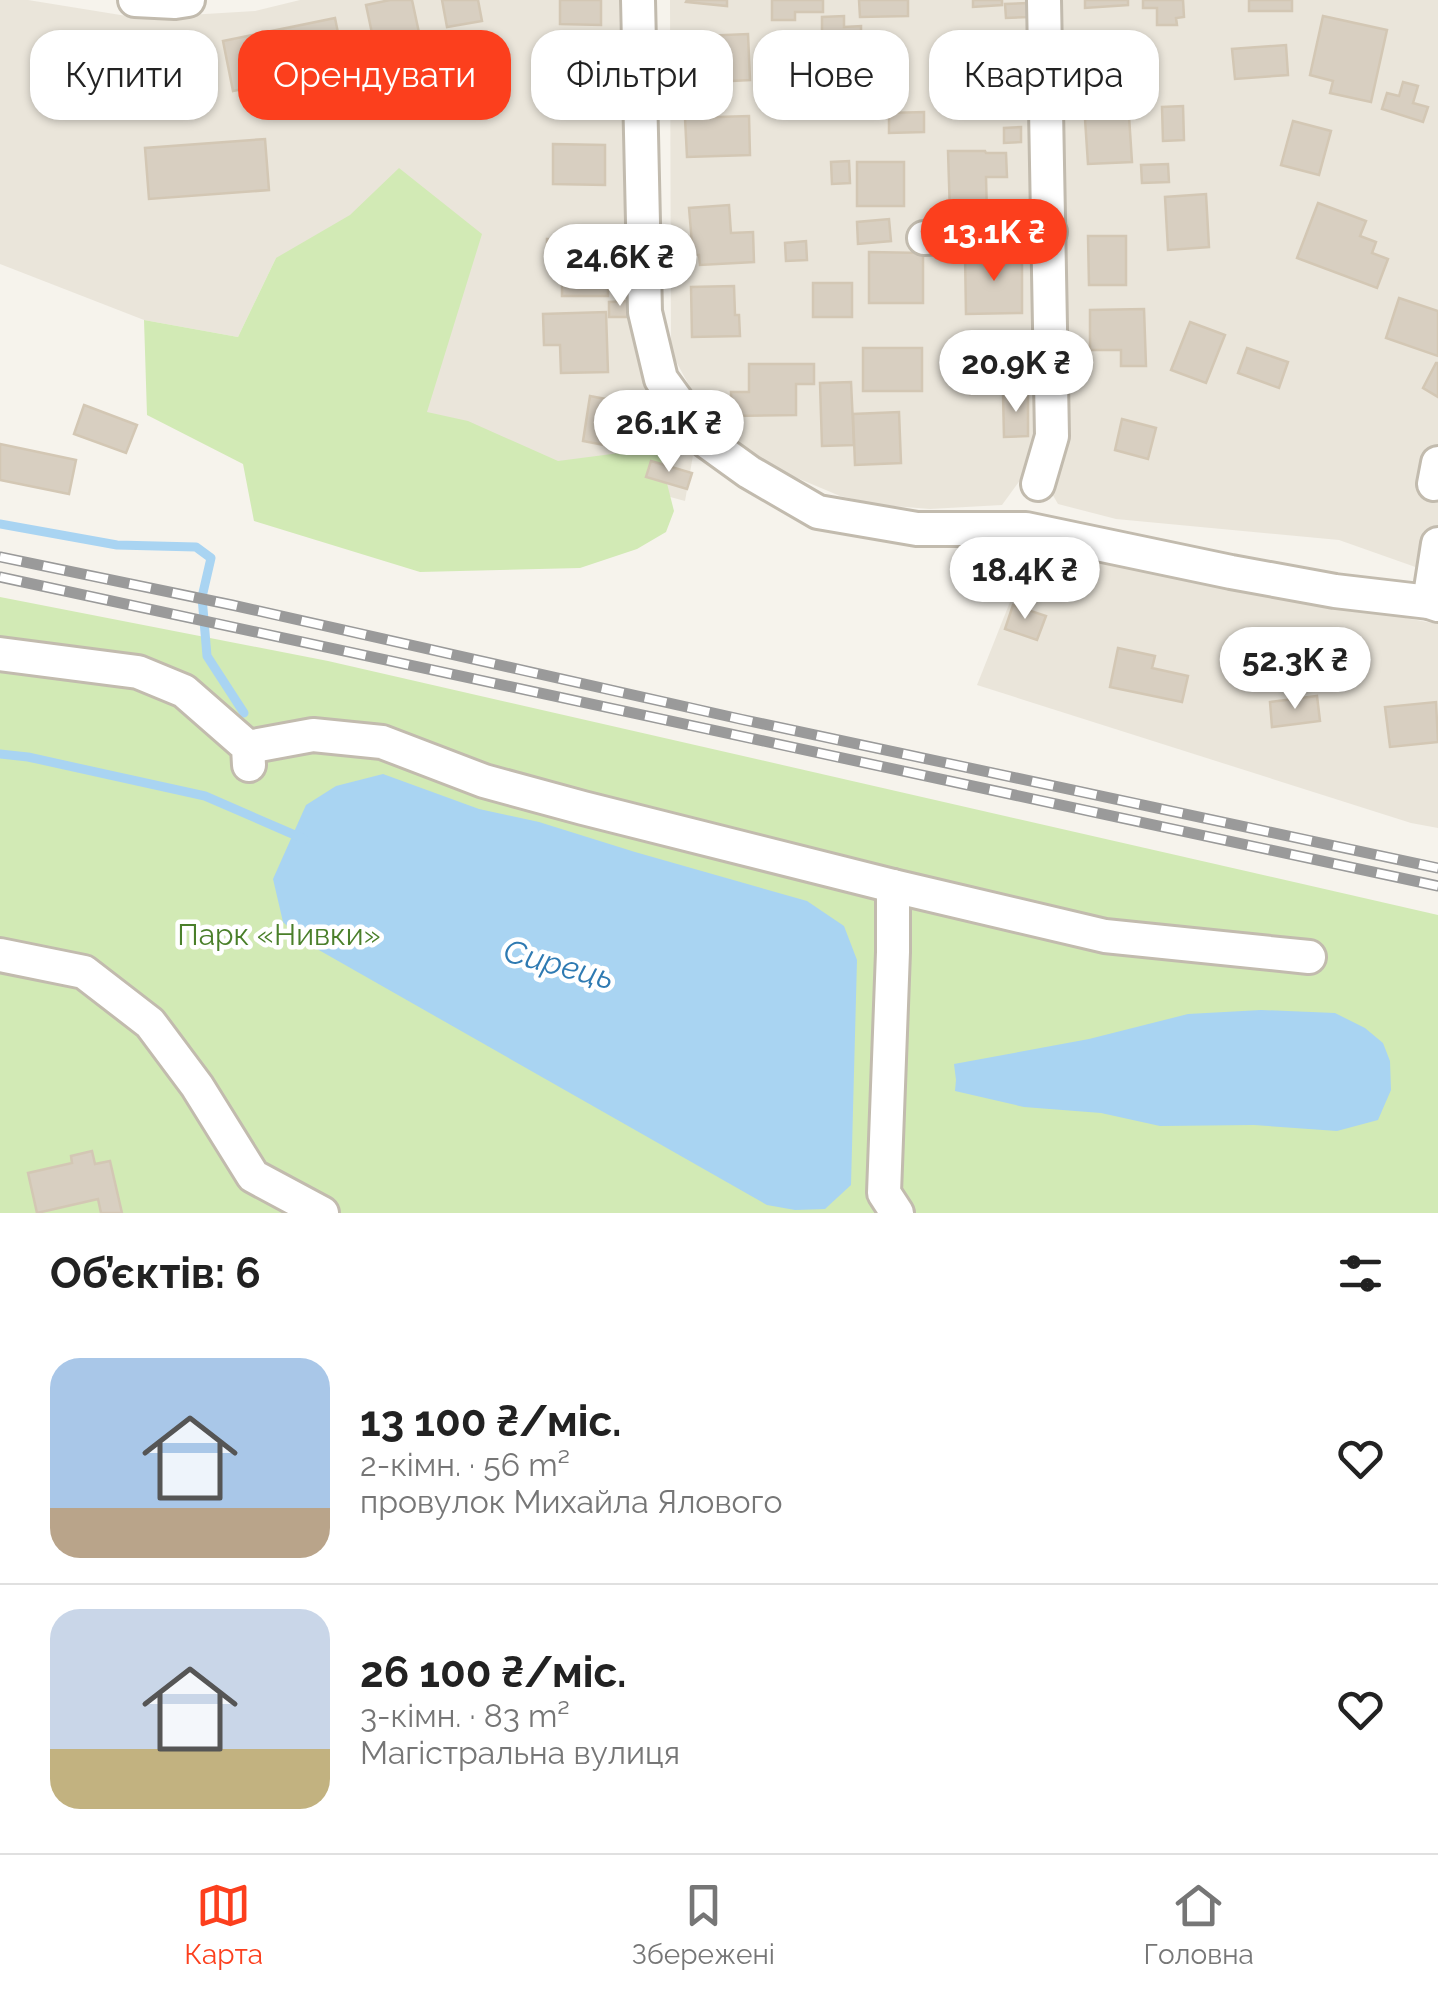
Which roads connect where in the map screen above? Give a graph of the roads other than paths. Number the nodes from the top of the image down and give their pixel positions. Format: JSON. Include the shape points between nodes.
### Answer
{"nodes":[{"id":1,"x":136,"y":0,"type":"edge"},
{"id":2,"x":188,"y":0,"type":"edge"},
{"id":3,"x":638,"y":0,"type":"edge"},
{"id":4,"x":1044,"y":0,"type":"edge"},
{"id":5,"x":1050,"y":232,"type":"junction"},
{"id":6,"x":924,"y":238,"type":"dead end"},
{"id":7,"x":1035,"y":496,"type":"junction"},
{"id":8,"x":1438,"y":544,"type":"edge"},
{"id":9,"x":1434,"y":604,"type":"edge"},
{"id":10,"x":0,"y":654,"type":"edge"},
{"id":11,"x":893,"y":886,"type":"junction"},
{"id":12,"x":0,"y":955,"type":"edge"},
{"id":13,"x":1309,"y":957,"type":"dead end"},
{"id":14,"x":322,"y":1213,"type":"edge"},
{"id":15,"x":897,"y":1213,"type":"edge"}],
"edges":[{"from":1,"to":2,"type":"street"},
{"from":3,"to":7,"type":"street","via":[[645,312],[660,379],[706,440],[818,512],[916,529]]},
{"from":4,"to":5,"type":"street"},
{"from":5,"to":6,"type":"street"},
{"from":5,"to":7,"type":"street","via":[[1052,436]]},
{"from":7,"to":9,"type":"street","via":[[1231,572]]},
{"from":8,"to":9,"type":"street"},
{"from":10,"to":11,"type":"street","via":[[138,672],[184,690],[249,756],[313,735],[382,742],[484,781]]},
{"from":11,"to":13,"type":"street","via":[[1105,936]]},
{"from":11,"to":15,"type":"street","via":[[884,1192]]},
{"from":12,"to":14,"type":"street","via":[[84,972],[150,1023],[253,1176]]}]}
